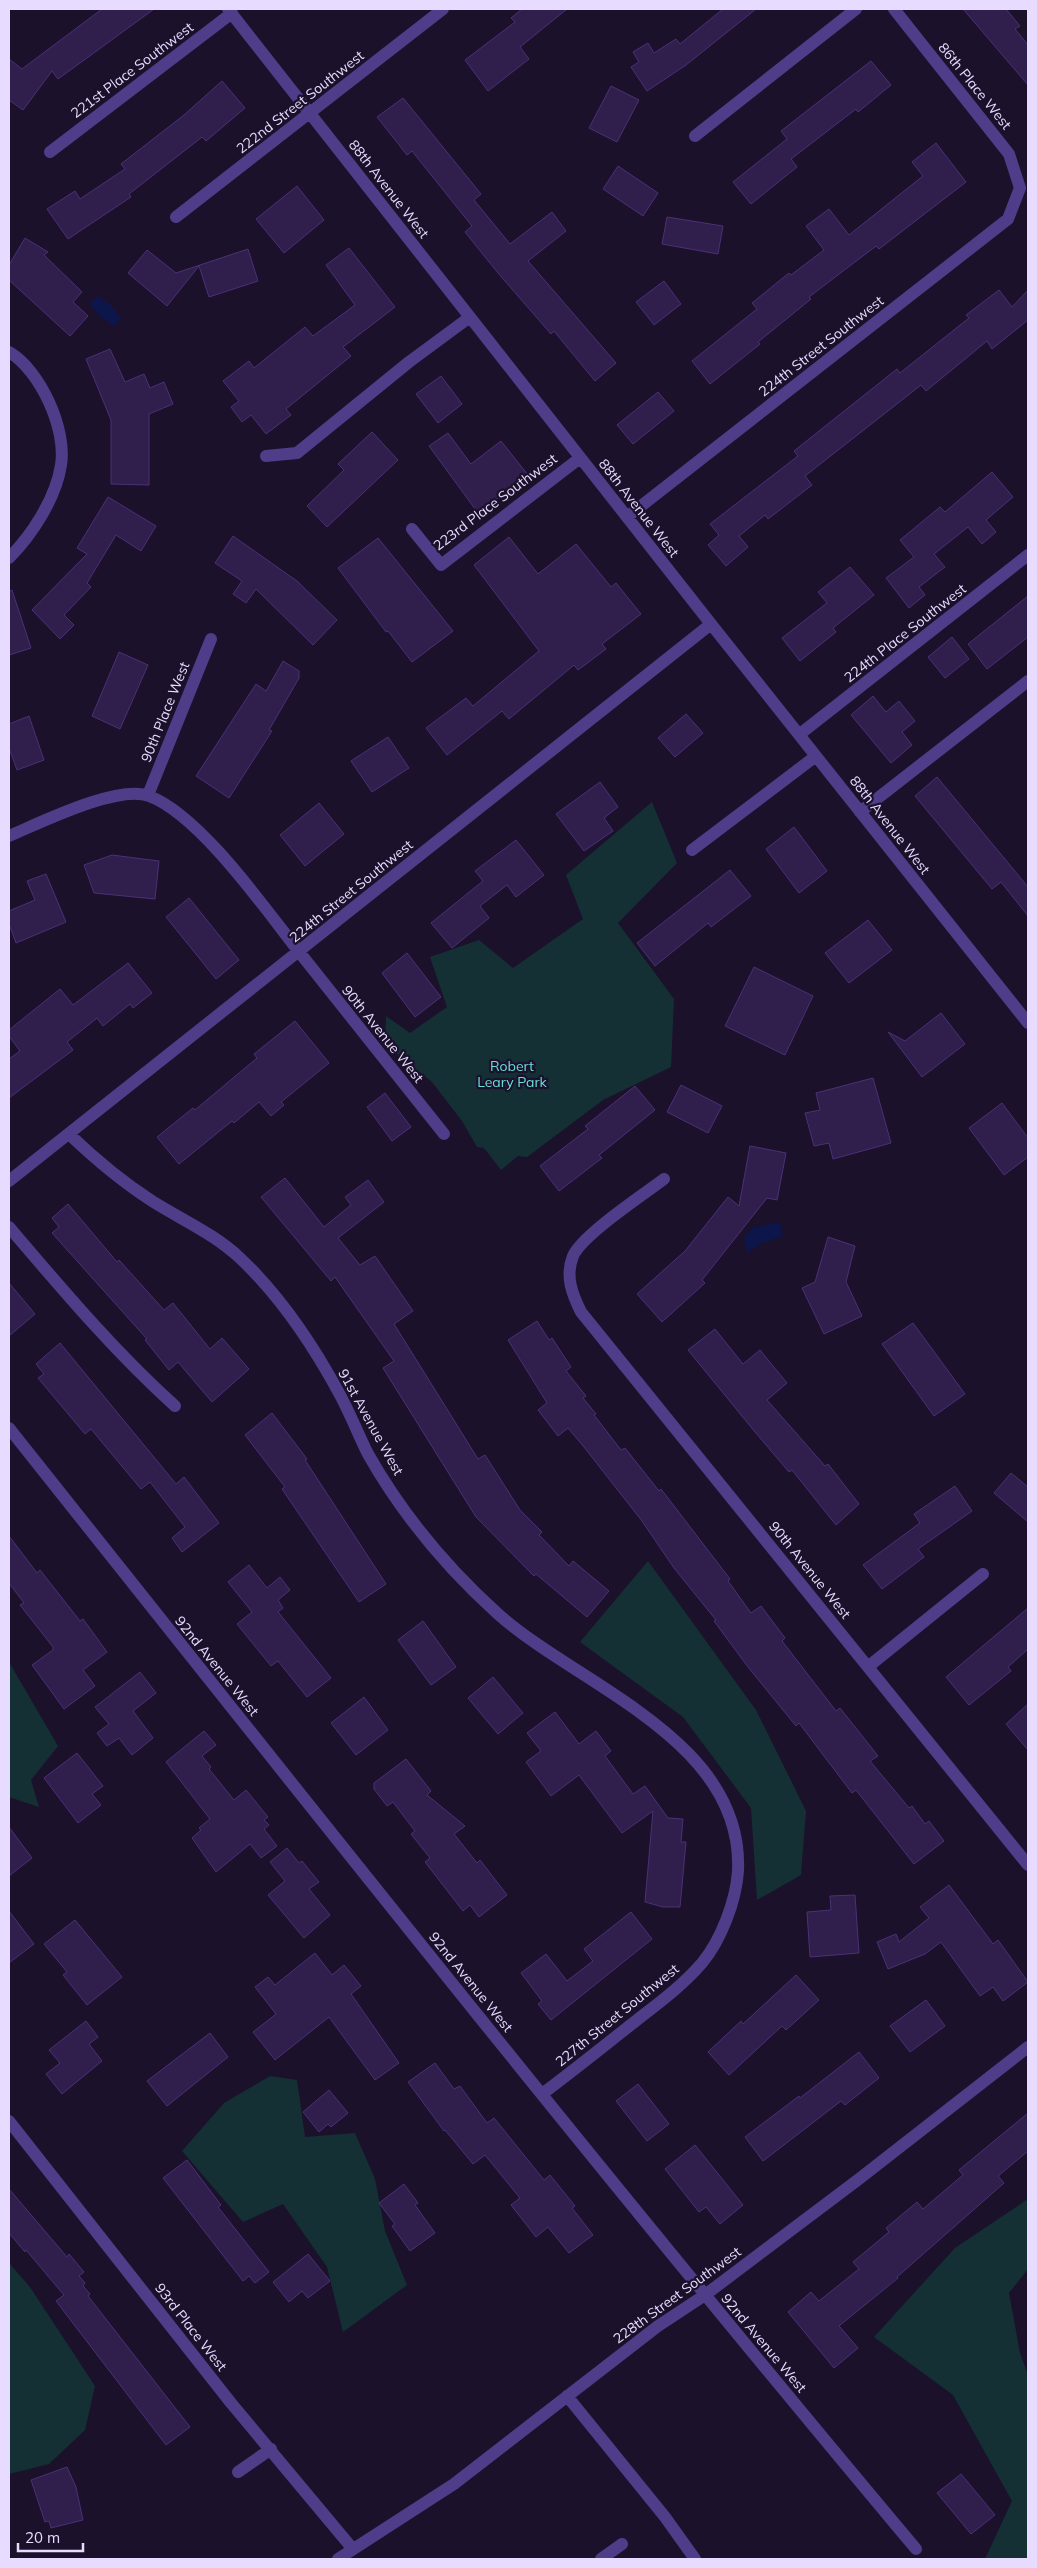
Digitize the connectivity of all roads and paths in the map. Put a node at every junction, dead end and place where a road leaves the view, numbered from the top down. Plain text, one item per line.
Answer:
1 (443, 9) edge
2 (856, 9) edge
3 (894, 9) edge
4 (230, 11) edge
5 (311, 113) junction
6 (695, 136) dead end
7 (50, 152) dead end
8 (1020, 188) joint
9 (176, 217) dead end
10 (470, 317) junction
11 (9, 352) edge
12 (266, 456) dead end
13 (580, 458) junction
14 (627, 517) junction
15 (412, 529) dead end
16 (1028, 555) edge
17 (9, 558) edge
18 (711, 624) junction
19 (211, 640) dead end
20 (1028, 681) edge
21 (800, 734) junction
22 (816, 756) junction
23 (148, 795) junction
24 (860, 812) junction
25 (9, 836) edge
26 (692, 850) dead end
27 (298, 951) junction
28 (1028, 1023) edge
29 (69, 1134) junction
30 (444, 1134) dead end
31 (664, 1179) dead end
32 (9, 1181) edge
33 (9, 1227) edge
34 (175, 1406) dead end
35 (9, 1428) edge
36 (983, 1574) dead end
37 (868, 1666) junction
38 (1028, 1865) edge
39 (722, 1929) joint
40 (1028, 2047) edge
41 (542, 2094) junction
42 (9, 2121) edge
43 (705, 2295) junction
44 (567, 2396) junction
45 (271, 2449) junction
46 (238, 2472) dead end
47 (622, 2544) dead end
48 (352, 2548) junction
49 (916, 2549) dead end
50 (338, 2559) edge
51 (601, 2559) edge
52 (695, 2559) edge

1 - 5 street, 222nd Street Southwest
2 - 6 street
3 - 8 street, 86th Place West
4 - 5 street, 88th Avenue West
4 - 7 street, 221st Place Southwest
5 - 9 street, 222nd Street Southwest
5 - 10 street, 88th Avenue West
8 - 14 street, 224th Street Southwest
10 - 12 street
10 - 13 street, 88th Avenue West
11 - 17 street
13 - 14 street, 88th Avenue West
13 - 15 street, 223rd Place Southwest
14 - 18 street, 88th Avenue West
16 - 21 street, 224th Place Southwest
18 - 21 street, 88th Avenue West
18 - 27 street, 224th Street Southwest
19 - 23 street, 90th Place West
20 - 24 street
21 - 22 street, 88th Avenue West
22 - 24 street, 88th Avenue West
22 - 26 street
23 - 25 street
23 - 27 street
24 - 28 street, 88th Avenue West
27 - 29 street, 224th Street Southwest
27 - 30 street, 90th Avenue West
29 - 32 street, 224th Street Southwest
29 - 39 street, 91st Avenue West
31 - 37 street, 90th Avenue West
33 - 34 street
35 - 41 street, 92nd Avenue West
36 - 37 street
37 - 38 street, 90th Avenue West
39 - 41 street, 227th Street Southwest
40 - 43 street, 228th Street Southwest
41 - 43 street, 92nd Avenue West
42 - 45 street, 93rd Place West
43 - 44 street, 228th Street Southwest
43 - 49 street, 92nd Avenue West
44 - 48 street, 228th Street Southwest
44 - 52 street
45 - 46 street
45 - 48 street, 93rd Place West
47 - 51 street
48 - 50 street, 228th Street Southwest

